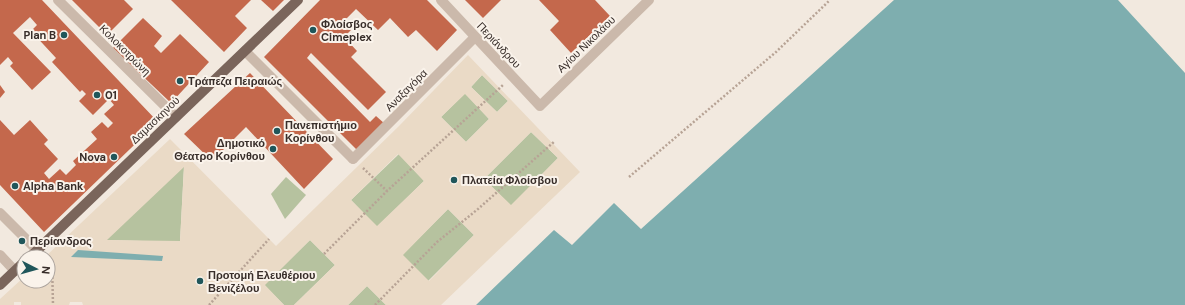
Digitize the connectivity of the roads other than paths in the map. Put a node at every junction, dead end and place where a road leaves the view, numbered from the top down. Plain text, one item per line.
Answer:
1 (58, 0) edge
2 (298, 0) edge
3 (441, 0) edge
4 (649, 0) edge
5 (475, 37) junction
6 (245, 51) junction
7 (540, 106) joint
8 (176, 117) junction
9 (0, 213) edge
10 (30, 249) edge
11 (37, 249) edge
12 (0, 255) edge
13 (15, 271) joint
14 (0, 285) edge

1 - 8 street, Κολοκοτρώνη
2 - 6 main road, Δαμασκηνού
3 - 5 street, Περιάνδρου
4 - 7 street, Αγίου Νικολάου
5 - 6 street, Αναξαγόρα
5 - 7 street, Περιάνδρου
6 - 8 main road, Δαμασκηνού
8 - 11 main road, Δαμασκηνού
9 - 10 street
12 - 13 street
13 - 14 main road

